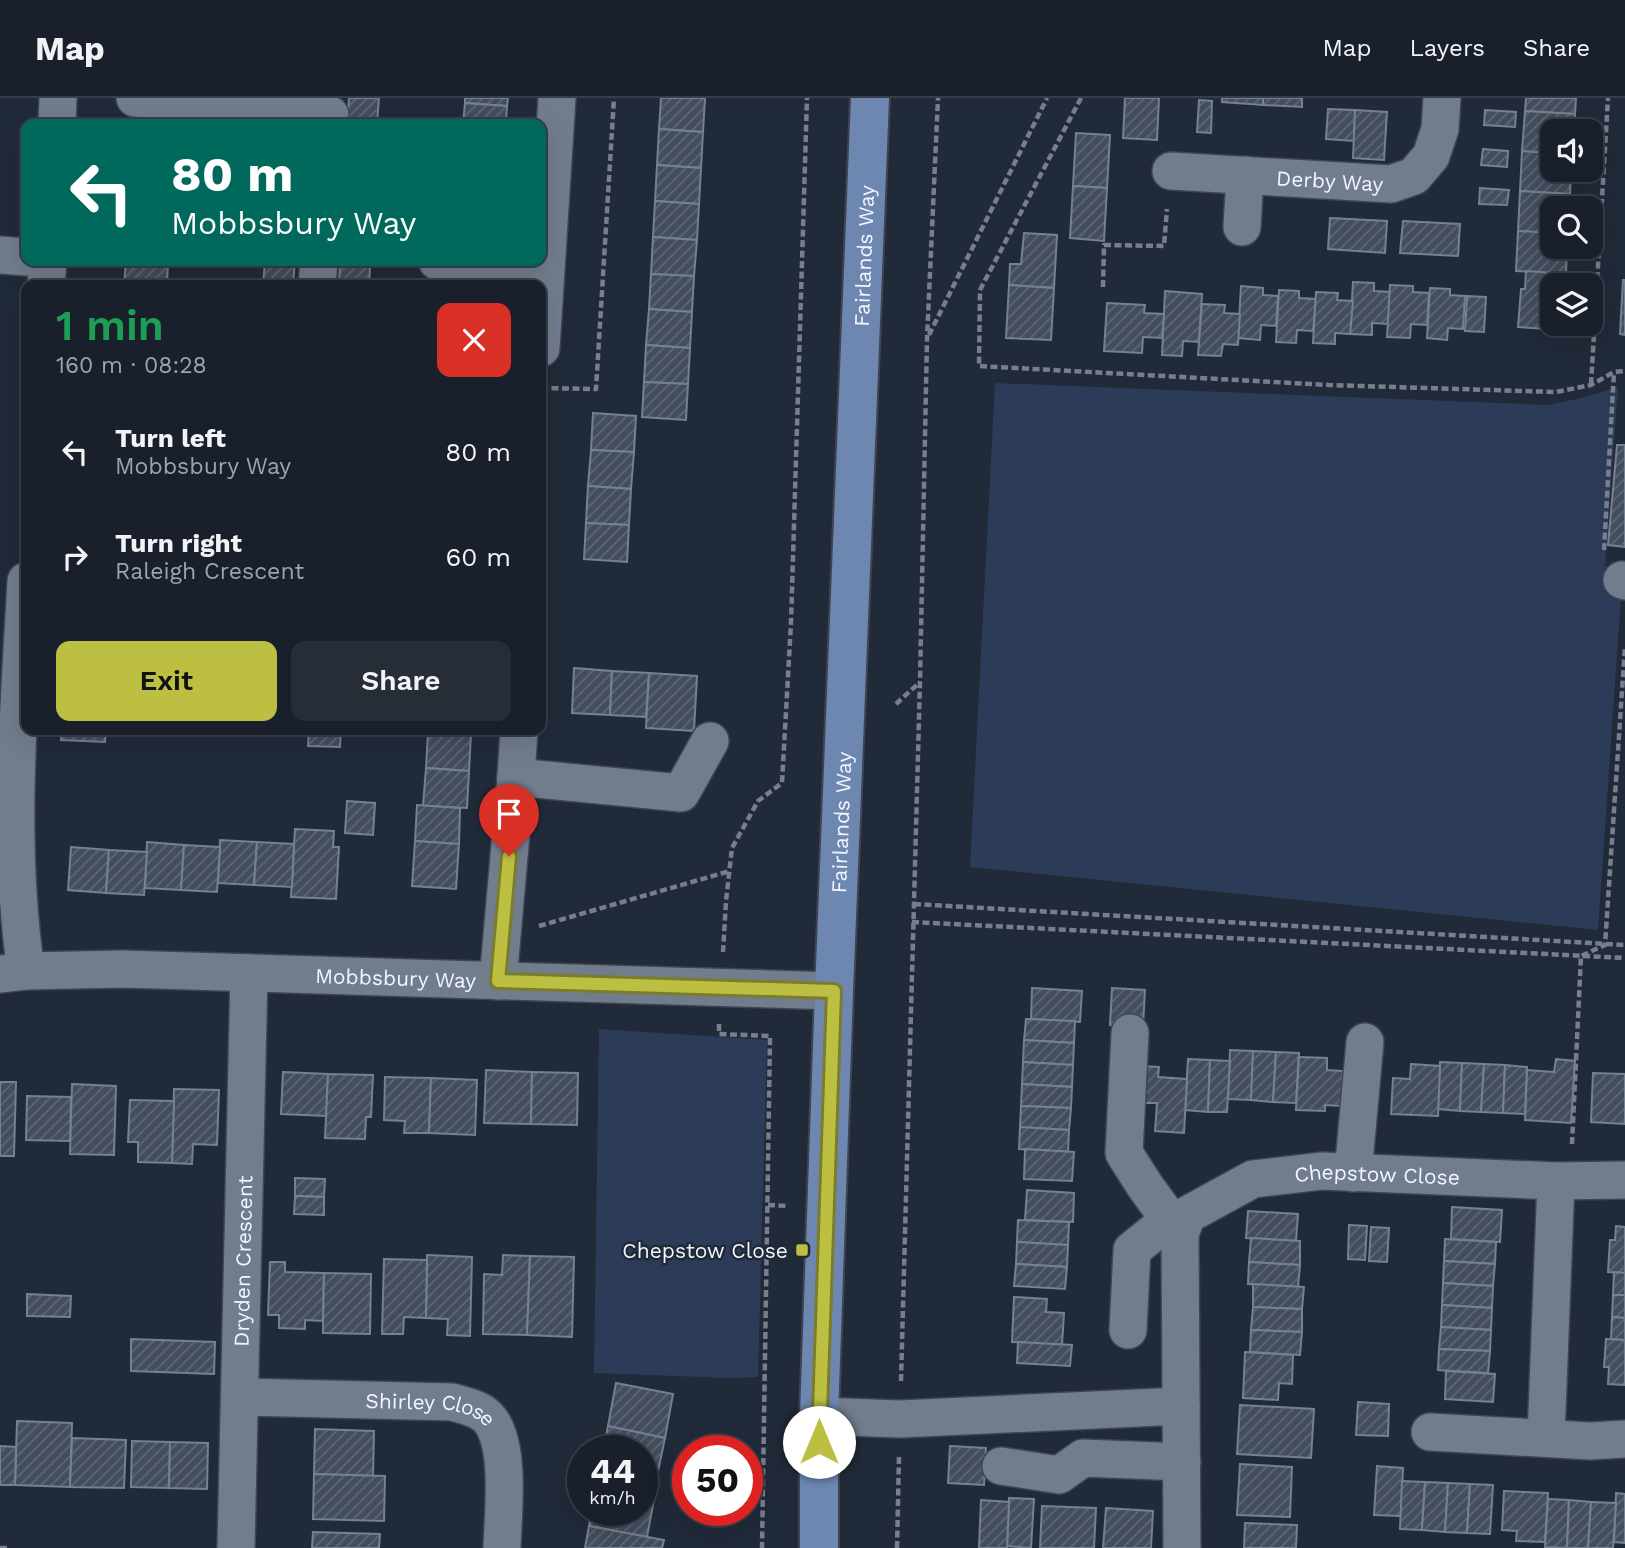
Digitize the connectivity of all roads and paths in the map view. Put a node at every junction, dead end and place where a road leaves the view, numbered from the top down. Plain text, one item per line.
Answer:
1 (58, 98) edge
2 (135, 98) edge
3 (557, 98) edge
4 (614, 98) edge
5 (807, 98) edge
6 (870, 98) edge
7 (938, 98) edge
8 (1047, 98) edge
9 (1081, 98) edge
10 (1442, 98) edge
11 (1608, 98) edge
12 (330, 113) edge
13 (57, 119) edge
14 (1171, 171) joint
15 (1245, 175) junction
16 (1242, 227) dead end
17 (0, 255) edge
18 (21, 257) edge
19 (546, 266) joint
20 (545, 280) edge
21 (1103, 287) dead end
22 (927, 340) junction
23 (1625, 370) edge
24 (1614, 372) junction
25 (1591, 385) junction
26 (546, 388) edge
27 (1617, 571) edge
28 (21, 616) edge
29 (1625, 646) edge
30 (920, 681) junction
31 (10, 692) edge
32 (896, 704) dead end
33 (519, 735) edge
34 (710, 741) dead end
35 (516, 777) junction
36 (730, 871) junction
37 (914, 904) junction
38 (912, 922) junction
39 (502, 936) junction
40 (1605, 945) junction
41 (1625, 946) edge
42 (1581, 956) junction
43 (1625, 958) edge
44 (13, 972) edge
45 (249, 973) junction
46 (498, 981) junction
47 (721, 987) junction
48 (834, 991) junction
49 (1130, 1033) dead end
50 (1365, 1042) dead end
51 (1353, 1173) junction
52 (1618, 1180) edge
53 (1563, 1181) junction
54 (1175, 1227) junction
55 (1128, 1329) dead end
56 (240, 1397) junction
57 (1181, 1406) junction
58 (819, 1416) junction
59 (900, 1419) junction
60 (1430, 1432) dead end
61 (1546, 1437) junction
62 (1607, 1440) edge
63 (1182, 1462) junction
64 (1001, 1466) dead end
65 (0, 1548) edge
66 (7, 1548) edge
67 (236, 1548) edge
68 (502, 1548) edge
69 (762, 1548) edge
70 (819, 1548) edge
71 (897, 1548) edge
72 (1182, 1548) edge

1 - 13 street
2 - 12 street
3 - 19 street
4 - 26 path
5 - 36 path
6 - 48 main road, Fairlands Way
7 - 22 path
8 - 22 path
9 - 25 path
10 - 15 street, Derby Way
11 - 25 path
14 - 15 street, Derby Way
14 - 21 path
15 - 16 street
17 - 18 street
19 - 20 street
22 - 30 path
23 - 24 path
24 - 25 path
24 - 27 path
28 - 31 street
29 - 40 path
30 - 32 path
30 - 37 path
31 - 44 street
33 - 35 street
34 - 35 street
35 - 39 street
36 - 39 path
36 - 47 path
37 - 38 path
37 - 40 path
38 - 42 path
38 - 59 path
39 - 46 street
40 - 41 path
40 - 42 path
42 - 43 path
42 - 53 path
44 - 45 street, Mobbsbury Way
45 - 46 street, Mobbsbury Way
45 - 56 street, Dryden Crescent
46 - 47 street, Mobbsbury Way
47 - 48 street, Mobbsbury Way
47 - 69 path
48 - 58 main road, Fairlands Way
49 - 54 street
50 - 51 street
51 - 53 street, Chepstow Close
51 - 54 street, Chepstow Close
52 - 53 street, Chepstow Close
53 - 61 street
54 - 55 street, Chepstow Close
54 - 57 street
56 - 67 street, Dryden Crescent
56 - 68 street, Shirley Close
57 - 59 street
57 - 63 street
58 - 59 street
58 - 70 main road, Fairlands Way
59 - 71 path
60 - 61 street
61 - 62 street
63 - 64 street
63 - 72 street
65 - 66 path

